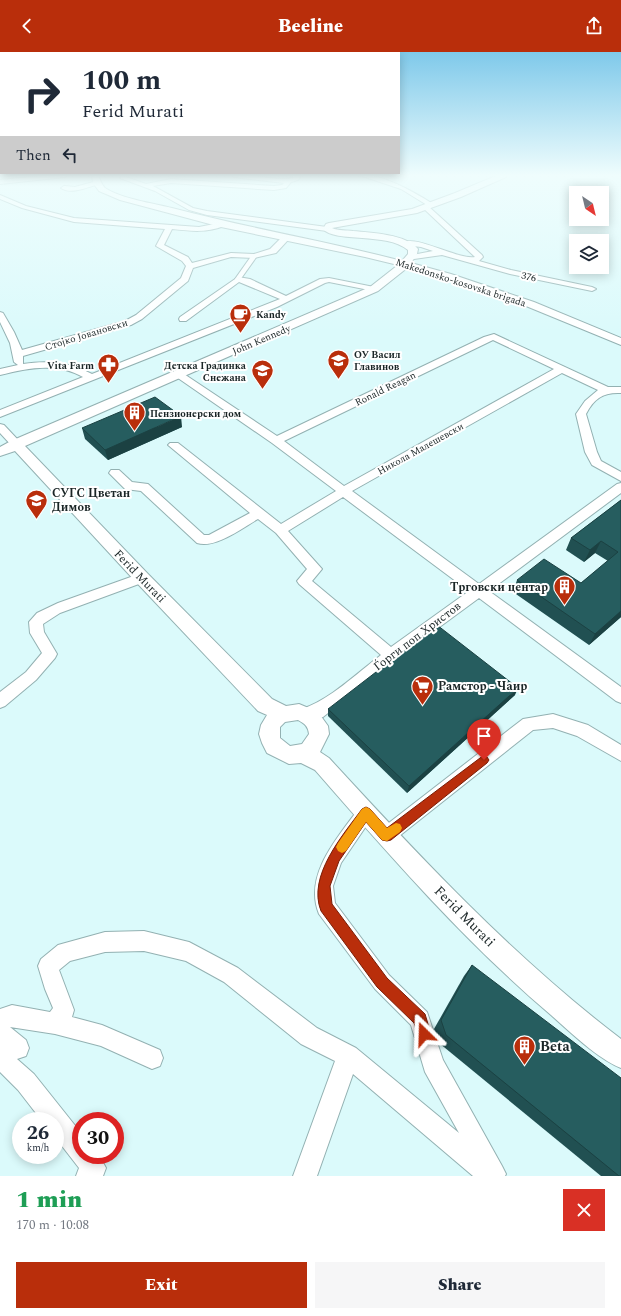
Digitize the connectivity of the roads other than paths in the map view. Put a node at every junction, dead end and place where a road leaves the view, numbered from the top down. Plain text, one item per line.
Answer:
1 (169, 227) edge
2 (187, 227) edge
3 (211, 227) edge
4 (239, 227) edge
5 (313, 227) edge
6 (449, 227) edge
7 (327, 229) joint
8 (284, 240) dead end
9 (407, 243) junction
10 (446, 253) junction
11 (366, 254) junction
12 (254, 256) junction
13 (467, 260) junction
14 (408, 261) junction
15 (190, 266) junction
16 (443, 275) junction
17 (238, 278) junction
18 (386, 280) junction
19 (374, 289) junction
20 (592, 289) dead end
21 (287, 299) junction
22 (0, 315) edge
23 (183, 319) dead end
24 (4, 331) edge
25 (621, 342) edge
26 (18, 354) junction
27 (19, 367) junction
28 (561, 368) junction
29 (0, 372) edge
30 (178, 374) junction
31 (92, 378) junction
32 (606, 390) junction
33 (621, 390) edge
34 (0, 414) edge
35 (0, 427) edge
36 (276, 440) junction
37 (16, 444) junction
38 (174, 445) dead end
39 (0, 452) edge
40 (115, 473) dead end
41 (621, 477) edge
42 (621, 486) edge
43 (344, 491) junction
44 (259, 513) junction
45 (280, 530) junction
46 (142, 578) junction
47 (479, 590) junction
48 (392, 654) junction
49 (621, 696) edge
50 (0, 701) edge
51 (278, 719) junction
52 (313, 719) junction
53 (309, 749) junction
54 (621, 754) edge
55 (366, 813) junction
56 (387, 836) junction
57 (0, 1020) edge
58 (55, 1023) junction
59 (0, 1032) edge
60 (9, 1053) edge
61 (621, 1054) edge
62 (348, 1056) junction
63 (152, 1058) dead end
64 (72, 1141) edge
65 (91, 1164) edge
66 (88, 1176) edge
67 (306, 1176) edge
68 (491, 1176) edge
69 (496, 1176) edge

1 - 15 street
2 - 3 street
4 - 11 street, Makedonsko-kosovska brigada
5 - 7 street
6 - 13 street
7 - 9 street
8 - 12 street
9 - 10 street, 376
9 - 14 street
10 - 13 street, 376
10 - 14 street, 376
11 - 14 street, Makedonsko-kosovska brigada
11 - 18 street
12 - 15 street
12 - 17 street
13 - 20 street, 376
14 - 16 street, Makedonsko-kosovska brigada
14 - 18 street, John Kennedy
15 - 26 street, Стојко Јовановски
16 - 18 street
16 - 25 street, Makedonsko-kosovska brigada
17 - 21 street
17 - 23 street
18 - 19 street, John Kennedy
19 - 21 street
19 - 30 street, John Kennedy
21 - 31 street
22 - 24 street
24 - 26 street
26 - 27 street
27 - 29 street
27 - 31 street
28 - 32 street
28 - 36 street, Ronald Reagan
28 - 43 street, Никола Малешевски
30 - 36 street
30 - 37 street, John Kennedy
31 - 34 street
32 - 33 street
32 - 41 street
35 - 37 street
36 - 43 street
37 - 39 street, John Kennedy
37 - 46 street, Ferid Murati
38 - 44 street
40 - 44 street
42 - 47 street, Ѓорги поп Христов
43 - 45 street, Никола Малешевски
43 - 47 street
44 - 45 street
45 - 48 street
46 - 50 street
46 - 51 street, Ferid Murati
47 - 48 street, Ѓорги поп Христов
47 - 49 street
48 - 52 street, Ѓорги поп Христов
51 - 52 street
51 - 53 street
52 - 53 street
53 - 55 street, Ferid Murati
54 - 56 street
55 - 56 street, Ferid Murati
55 - 69 street
56 - 61 street, Ferid Murati
57 - 58 street
58 - 62 street
58 - 63 street
59 - 60 street
60 - 64 street
62 - 67 street
62 - 68 street
65 - 66 street

